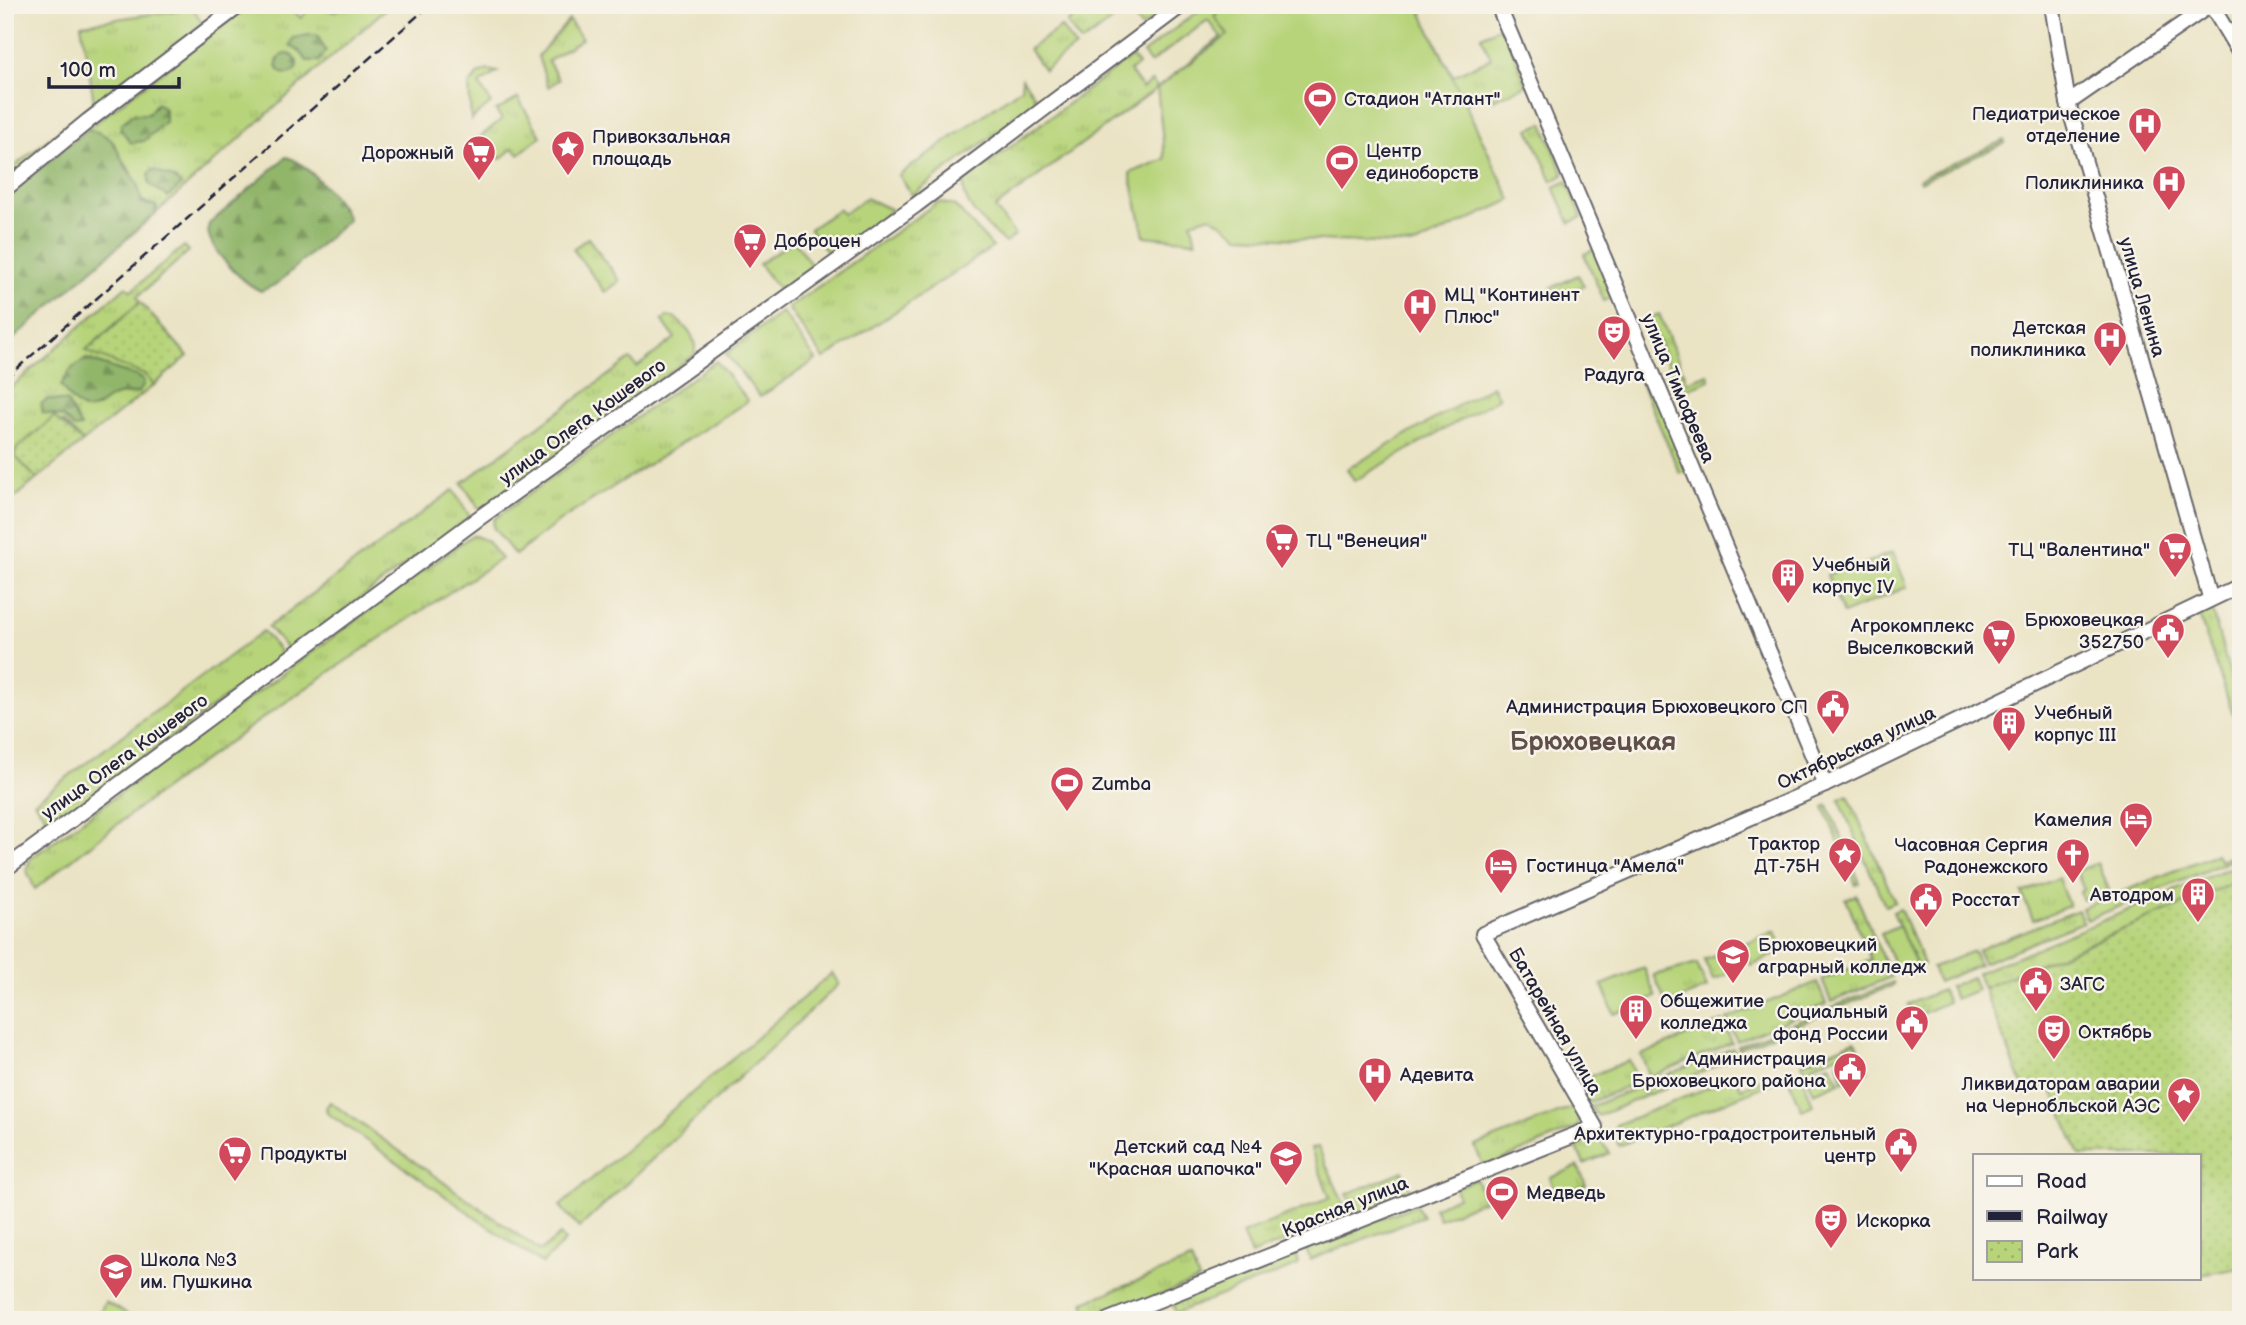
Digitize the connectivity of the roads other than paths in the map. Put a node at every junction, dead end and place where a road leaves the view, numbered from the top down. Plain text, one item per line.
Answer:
1 (240, 5) edge
2 (1182, 5) edge
3 (1498, 5) edge
4 (2052, 5) edge
5 (2210, 5) edge
6 (2241, 55) edge
7 (2068, 103) junction
8 (5, 189) edge
9 (2241, 584) edge
10 (2210, 597) junction
11 (1825, 785) junction
12 (5, 869) edge
13 (1483, 934) joint
14 (1595, 1127) joint
15 (1108, 1320) edge

1 - 8 street
2 - 12 street, улица Олега Кошевого
3 - 11 street, улица Тимофеева
4 - 7 street, улица Ленина
5 - 6 street
5 - 7 street
7 - 10 street, улица Ленина
9 - 10 street, Октябрьская улица
10 - 11 street, Октябрьская улица
11 - 13 street, Октябрьская улица
13 - 14 street, Батарейная улица
14 - 15 street, Красная улица

